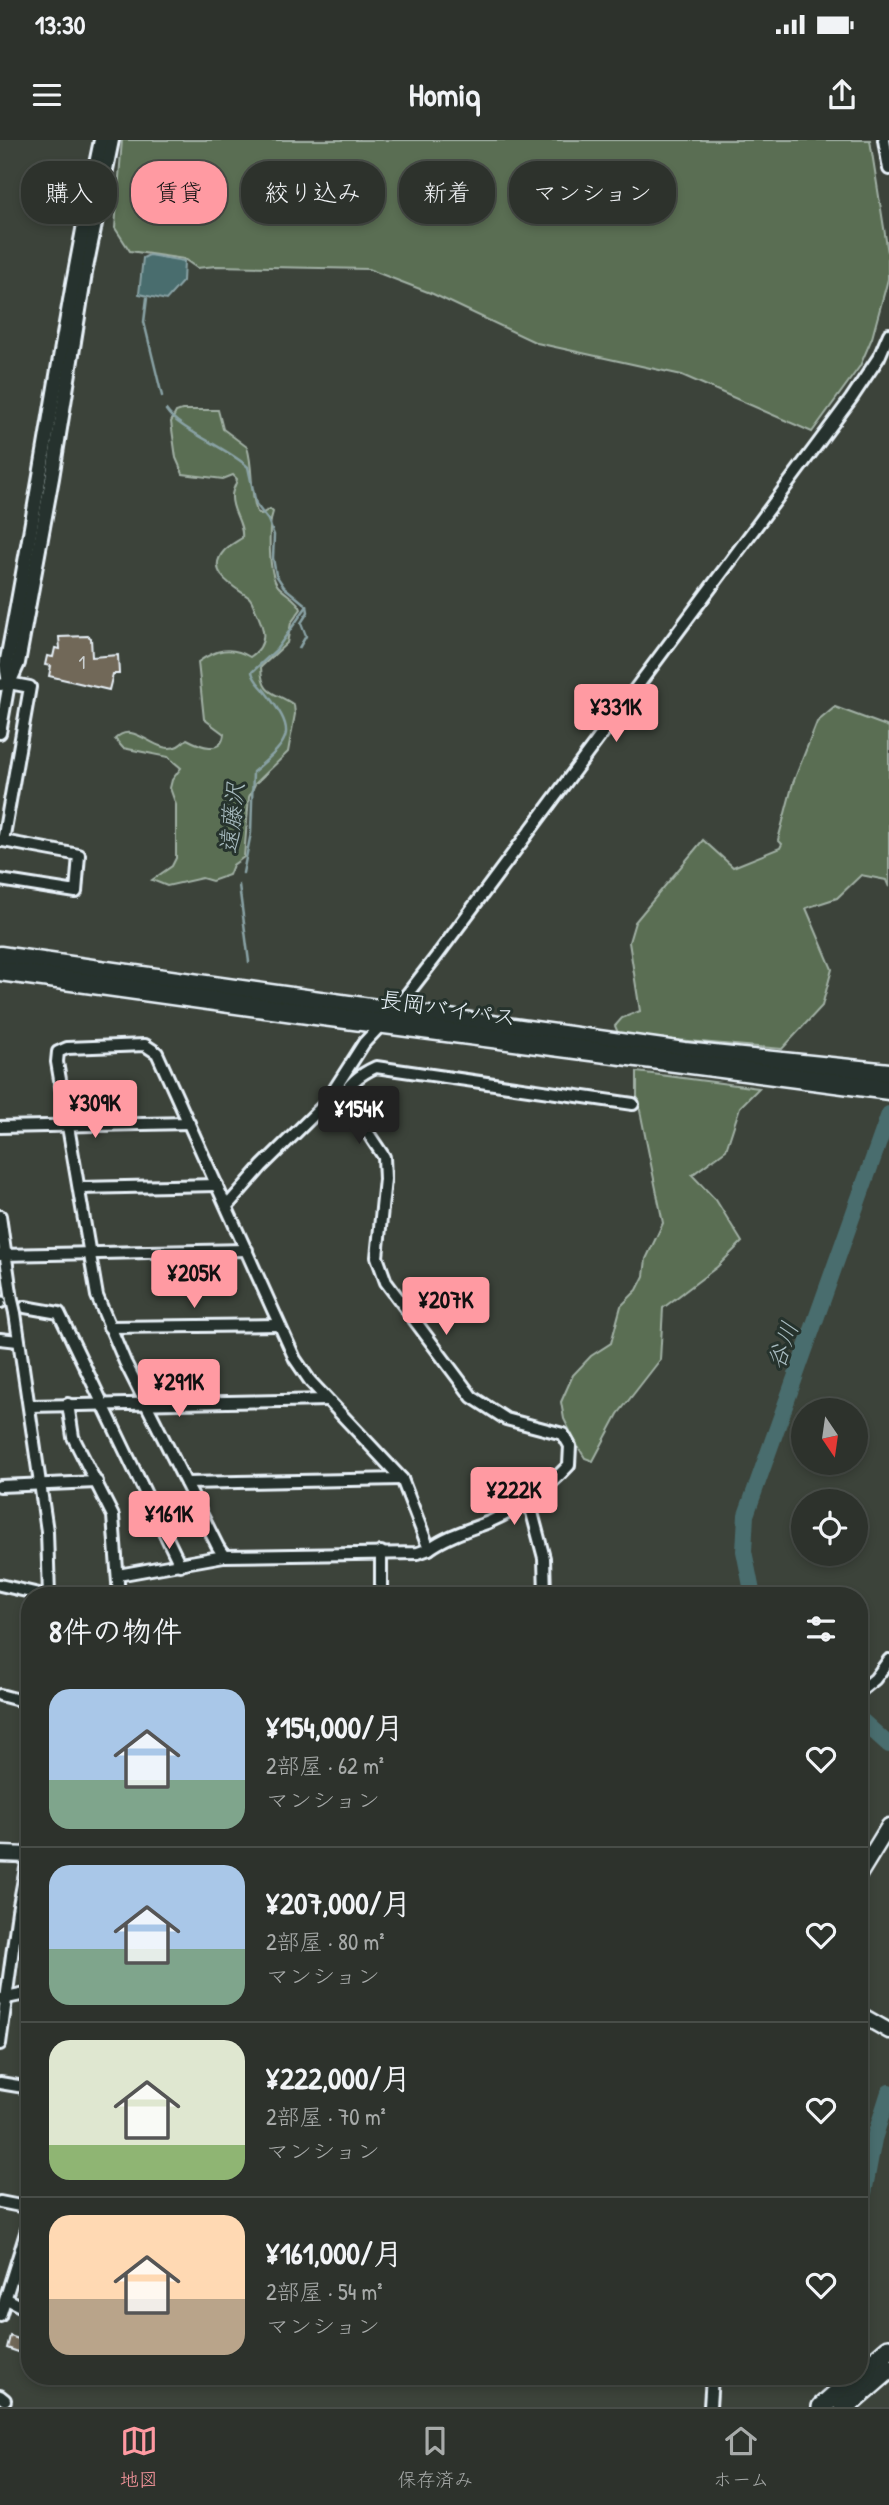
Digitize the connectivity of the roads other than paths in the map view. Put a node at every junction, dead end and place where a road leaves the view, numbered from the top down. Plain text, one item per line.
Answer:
1 (101, 140) edge
2 (112, 140) edge
3 (884, 140) edge
4 (889, 169) edge
5 (889, 334) edge
6 (4, 684) edge
7 (0, 733) edge
8 (1, 841) edge
9 (0, 880) edge
10 (0, 956) edge
11 (0, 971) edge
12 (388, 1016) junction
13 (886, 1081) edge
14 (335, 1098) junction
15 (633, 1104) dead end
16 (189, 1123) junction
17 (68, 1125) junction
18 (0, 1127) edge
19 (217, 1185) junction
20 (79, 1188) junction
21 (227, 1206) junction
22 (0, 1216) edge
23 (247, 1250) junction
24 (88, 1253) junction
25 (3, 1255) edge
26 (4, 1301) edge
27 (25, 1307) dead end
28 (279, 1325) junction
29 (109, 1327) junction
30 (0, 1339) edge
31 (18, 1341) junction
32 (327, 1400) junction
33 (102, 1403) junction
34 (146, 1403) junction
35 (68, 1404) junction
36 (29, 1406) junction
37 (402, 1479) junction
38 (97, 1482) junction
39 (186, 1483) junction
40 (40, 1484) junction
41 (0, 1486) edge
42 (529, 1501) junction
43 (429, 1549) junction
44 (381, 1552) junction
45 (224, 1556) junction
46 (180, 1565) junction
47 (118, 1575) junction
48 (0, 1585) edge
49 (48, 1587) edge
50 (119, 1587) edge
51 (382, 1587) edge
52 (545, 1587) edge
53 (21, 1590) edge
54 (889, 1660) edge
55 (868, 1685) edge
56 (0, 1695) edge
57 (21, 1701) edge
58 (889, 1826) edge
59 (21, 1853) edge
60 (0, 1854) edge
61 (868, 1860) edge
62 (21, 1897) edge
63 (21, 1995) edge
64 (3, 1998) edge
65 (868, 2019) edge
66 (889, 2031) edge
67 (0, 2044) edge
68 (0, 2083) edge
69 (21, 2086) edge
70 (0, 2203) edge
71 (21, 2206) edge
72 (21, 2251) edge
73 (7, 2299) junction
74 (21, 2306) edge
75 (0, 2316) edge
76 (711, 2385) edge
77 (852, 2385) edge
78 (862, 2385) edge
79 (710, 2407) edge
80 (822, 2407) edge
81 (845, 2407) edge

1 - 6 street
2 - 6 street
3 - 4 street
5 - 12 street
6 - 7 street
6 - 8 street
8 - 9 street
10 - 12 highway, 長岡バイパス
11 - 12 highway, 長岡バイパス
12 - 13 highway, 長岡バイパス
12 - 14 street
14 - 15 street
14 - 21 street
14 - 42 street
16 - 17 street
16 - 17 street
16 - 19 street
17 - 18 street
17 - 20 street
19 - 20 street
19 - 21 street
20 - 24 street
21 - 23 street
22 - 25 street
23 - 24 street
23 - 28 street
24 - 25 street
24 - 29 street
25 - 26 street
26 - 31 street, bridge
27 - 33 street
28 - 29 street
28 - 32 street
29 - 34 street
30 - 31 street
31 - 36 street
32 - 34 street
32 - 37 street
33 - 34 street
33 - 35 street
33 - 46 street
34 - 39 street
35 - 36 street
35 - 38 street
36 - 40 street
37 - 39 street
37 - 43 street
38 - 40 street
38 - 47 street
39 - 45 street
40 - 41 street
40 - 49 street
42 - 43 street
42 - 52 street
43 - 44 street
44 - 45 street
44 - 51 street
45 - 46 street
46 - 47 street
47 - 50 street
48 - 53 street
54 - 55 street
56 - 57 street
58 - 61 main road
59 - 60 main road
62 - 64 street
63 - 64 street
64 - 67 street
65 - 66 main road
68 - 69 street
70 - 71 street
72 - 73 street
73 - 74 street
73 - 75 street
76 - 79 street
77 - 80 highway
78 - 81 highway

